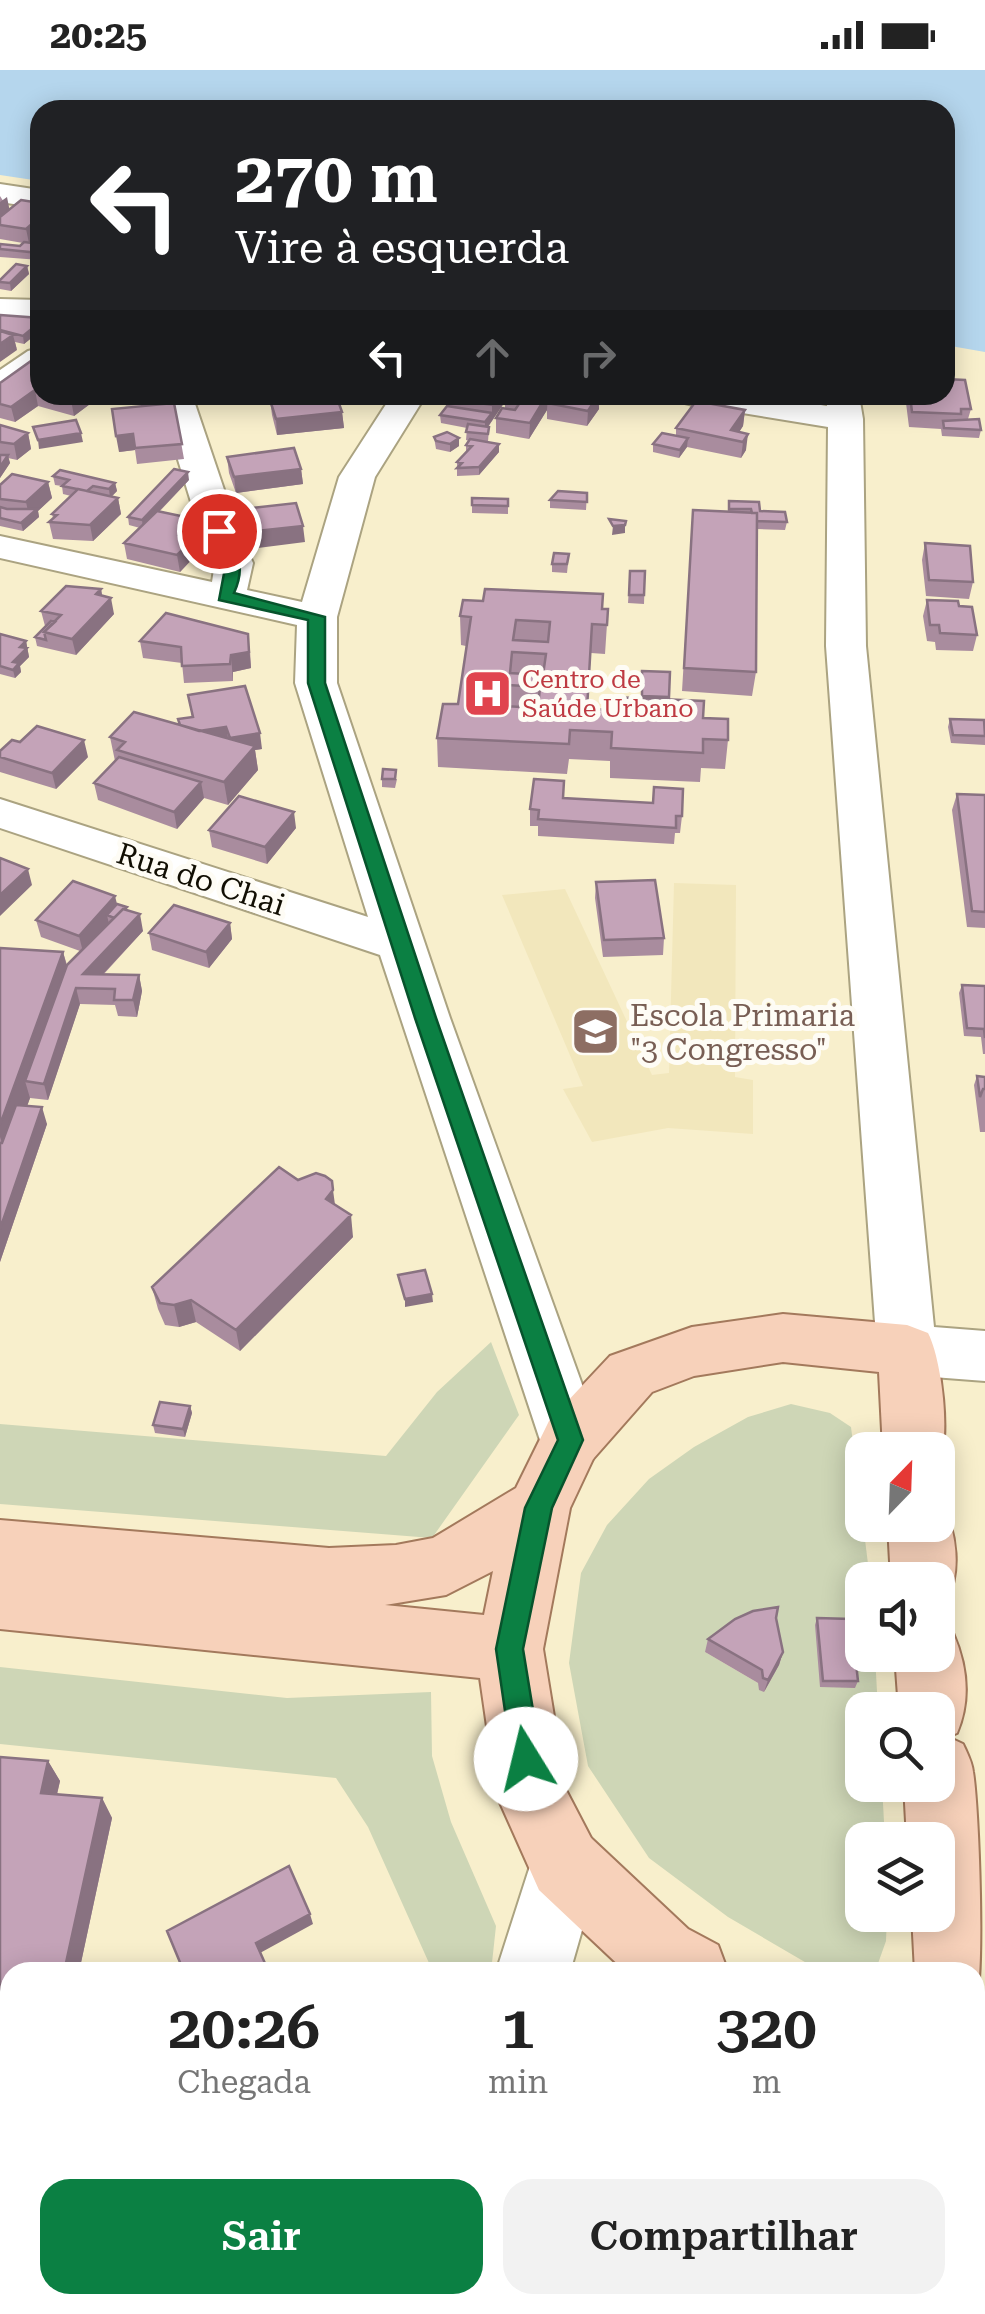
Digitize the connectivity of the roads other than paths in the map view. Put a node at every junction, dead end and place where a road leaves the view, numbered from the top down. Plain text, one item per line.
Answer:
1 (0, 193) edge
2 (30, 197) edge
3 (0, 309) edge
4 (30, 310) edge
5 (30, 364) edge
6 (0, 384) edge
7 (178, 405) edge
8 (403, 405) edge
9 (819, 405) edge
10 (844, 407) edge
11 (0, 547) edge
12 (225, 596) junction
13 (316, 617) junction
14 (0, 813) edge
15 (402, 945) junction
16 (907, 1350) junction
17 (985, 1356) edge
18 (913, 1432) edge
19 (571, 1440) junction
20 (538, 1508) junction
21 (0, 1548) edge
22 (0, 1600) edge
23 (510, 1649) junction
24 (940, 1802) edge
25 (565, 1864) junction
26 (536, 1962) edge
27 (664, 1962) edge
28 (951, 1962) edge

1 - 2 street
3 - 4 street
5 - 6 street
7 - 12 street
8 - 13 street
9 - 10 street
10 - 16 street
11 - 12 street
12 - 13 street
13 - 15 street
14 - 15 street, Rua do Chai
15 - 19 street
16 - 17 street
16 - 18 main road
16 - 19 main road
19 - 20 main road
20 - 21 main road
20 - 23 main road
22 - 23 main road
23 - 25 main road
24 - 28 main road
25 - 26 street
25 - 27 main road

